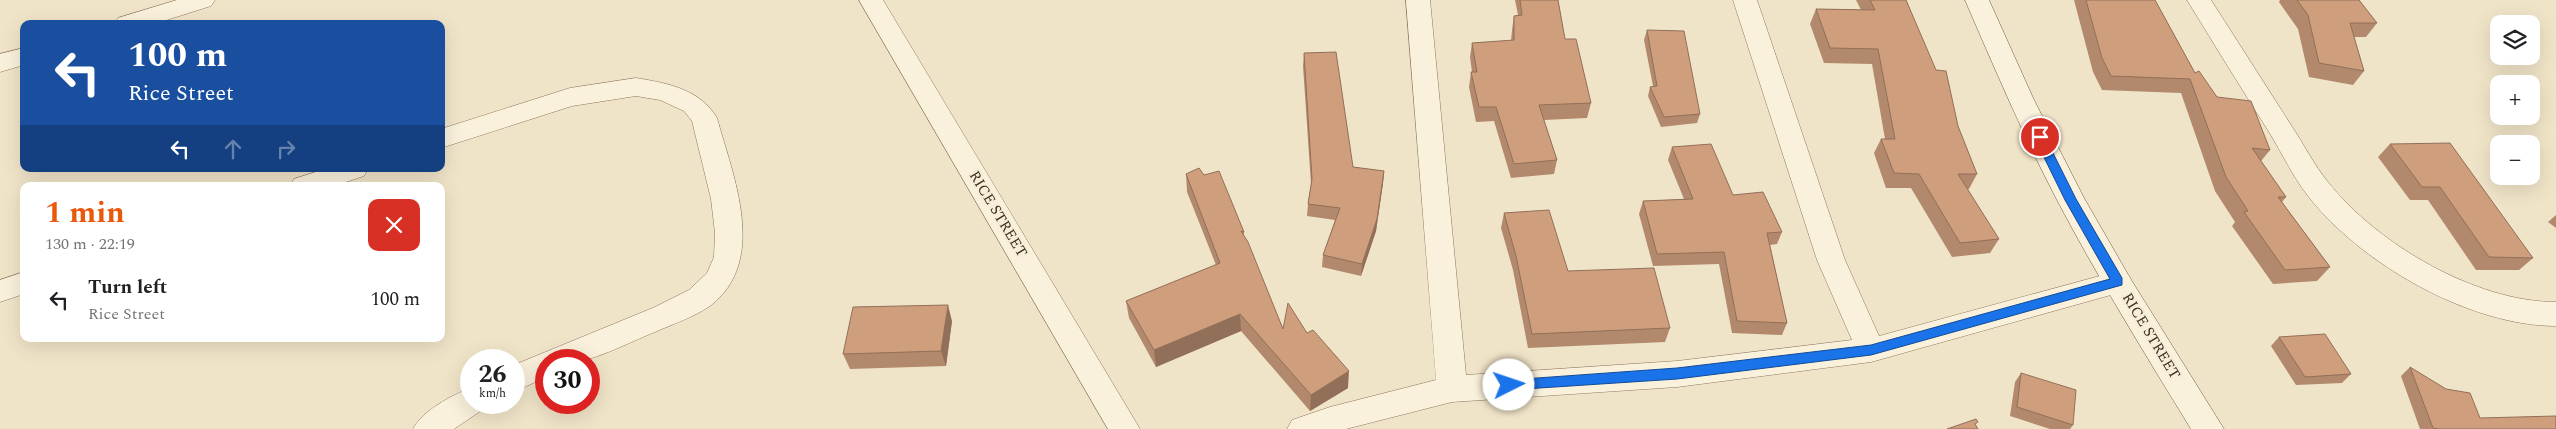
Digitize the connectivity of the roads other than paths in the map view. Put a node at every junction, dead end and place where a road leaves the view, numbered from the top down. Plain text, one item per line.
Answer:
1 (203, 0) edge
2 (871, 0) edge
3 (1418, 0) edge
4 (1745, 0) edge
5 (1977, 0) edge
6 (2199, 0) edge
7 (140, 20) edge
8 (20, 57) edge
9 (0, 63) edge
10 (445, 138) edge
11 (347, 172) edge
12 (316, 182) edge
13 (2118, 282) junction
14 (20, 284) edge
15 (0, 291) edge
16 (2556, 314) edge
17 (580, 349) edge
18 (1871, 350) junction
19 (1452, 389) junction
20 (460, 408) edge
21 (429, 429) edge
22 (1124, 429) edge
23 (1303, 429) edge
24 (2208, 429) edge

1 - 7 street
2 - 22 street, RICE STREET
3 - 19 street
4 - 18 street
5 - 13 street, RICE STREET
6 - 16 street
8 - 9 street
10 - 17 street
11 - 12 street
13 - 18 street
13 - 24 street, RICE STREET
14 - 15 street
18 - 19 street
19 - 23 street
20 - 21 street

